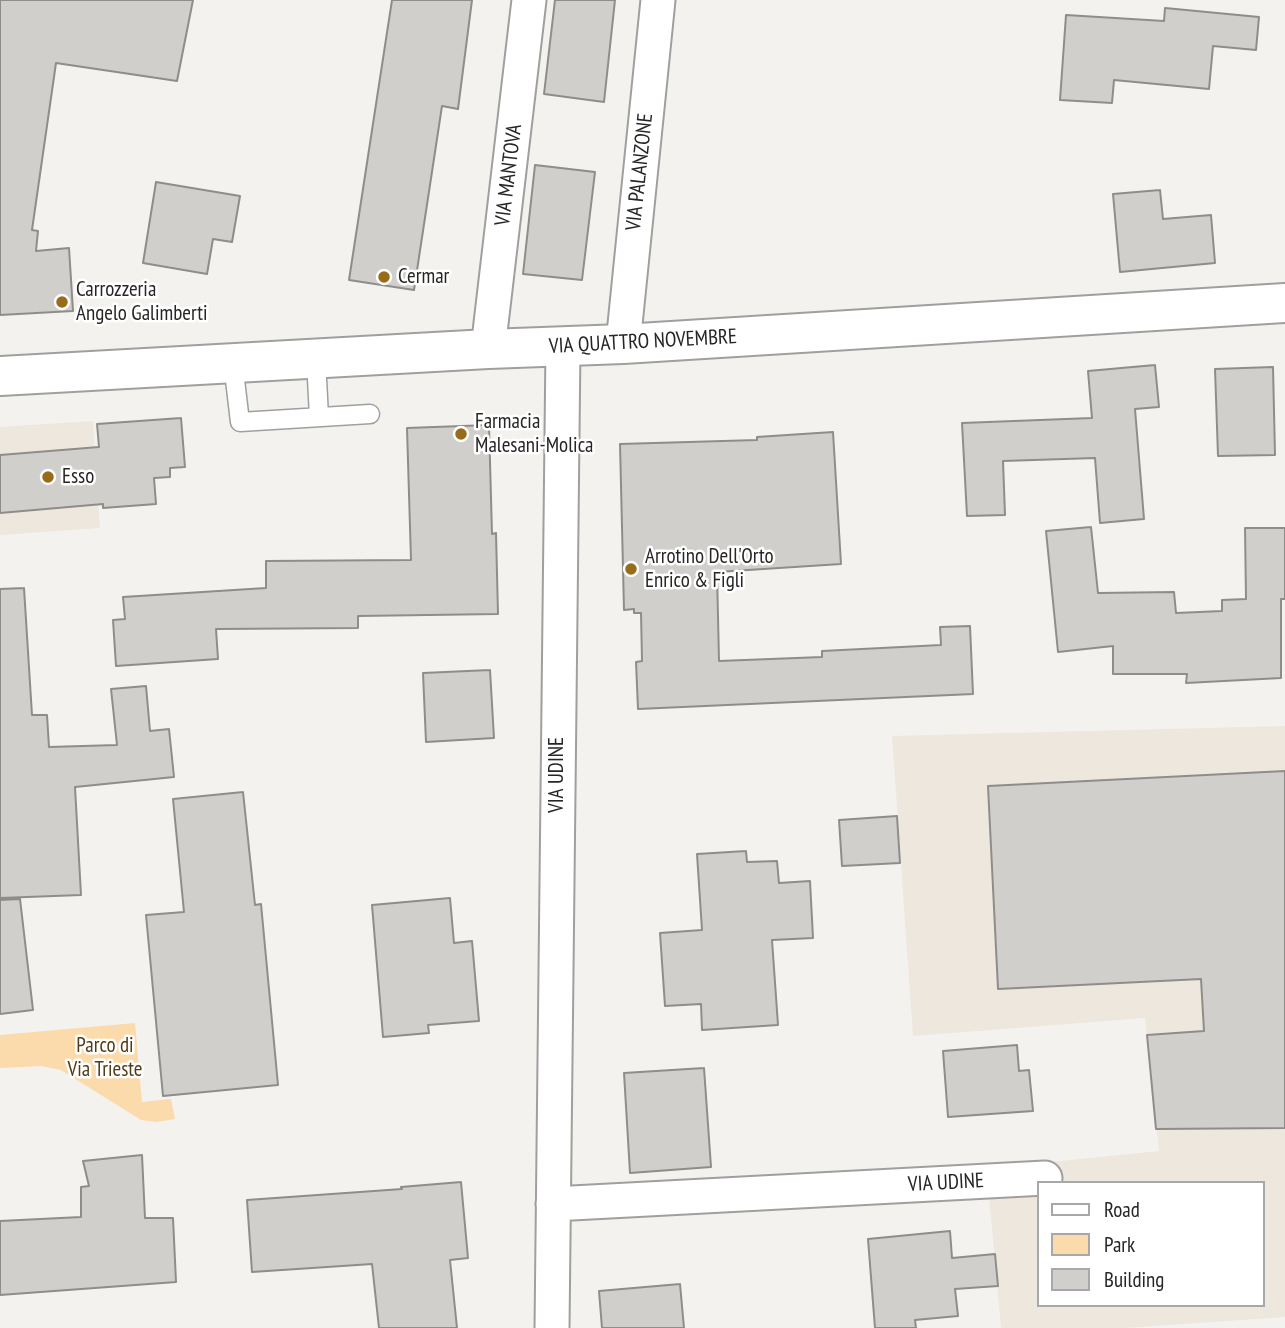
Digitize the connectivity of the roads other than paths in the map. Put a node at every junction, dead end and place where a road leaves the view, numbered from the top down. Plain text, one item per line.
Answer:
1 (529, 0) edge
2 (657, 0) edge
3 (1285, 303) edge
4 (623, 344) junction
5 (563, 346) junction
6 (488, 349) junction
7 (316, 359) junction
8 (233, 363) junction
9 (0, 376) edge
10 (370, 414) dead end
11 (319, 417) junction
12 (1045, 1178) dead end
13 (553, 1204) junction
14 (552, 1328) edge

1 - 6 street, VIA MANTOVA
2 - 4 street, VIA PALANZONE
3 - 4 main road, VIA QUATTRO NOVEMBRE
4 - 5 main road, VIA QUATTRO NOVEMBRE
5 - 6 main road, VIA QUATTRO NOVEMBRE
5 - 13 street, VIA UDINE
6 - 7 main road, VIA QUATTRO NOVEMBRE
7 - 8 main road, VIA QUATTRO NOVEMBRE
7 - 11 lane
8 - 9 main road, VIA QUATTRO NOVEMBRE
8 - 11 lane
10 - 11 lane
12 - 13 street, VIA UDINE
13 - 14 street, VIA UDINE

